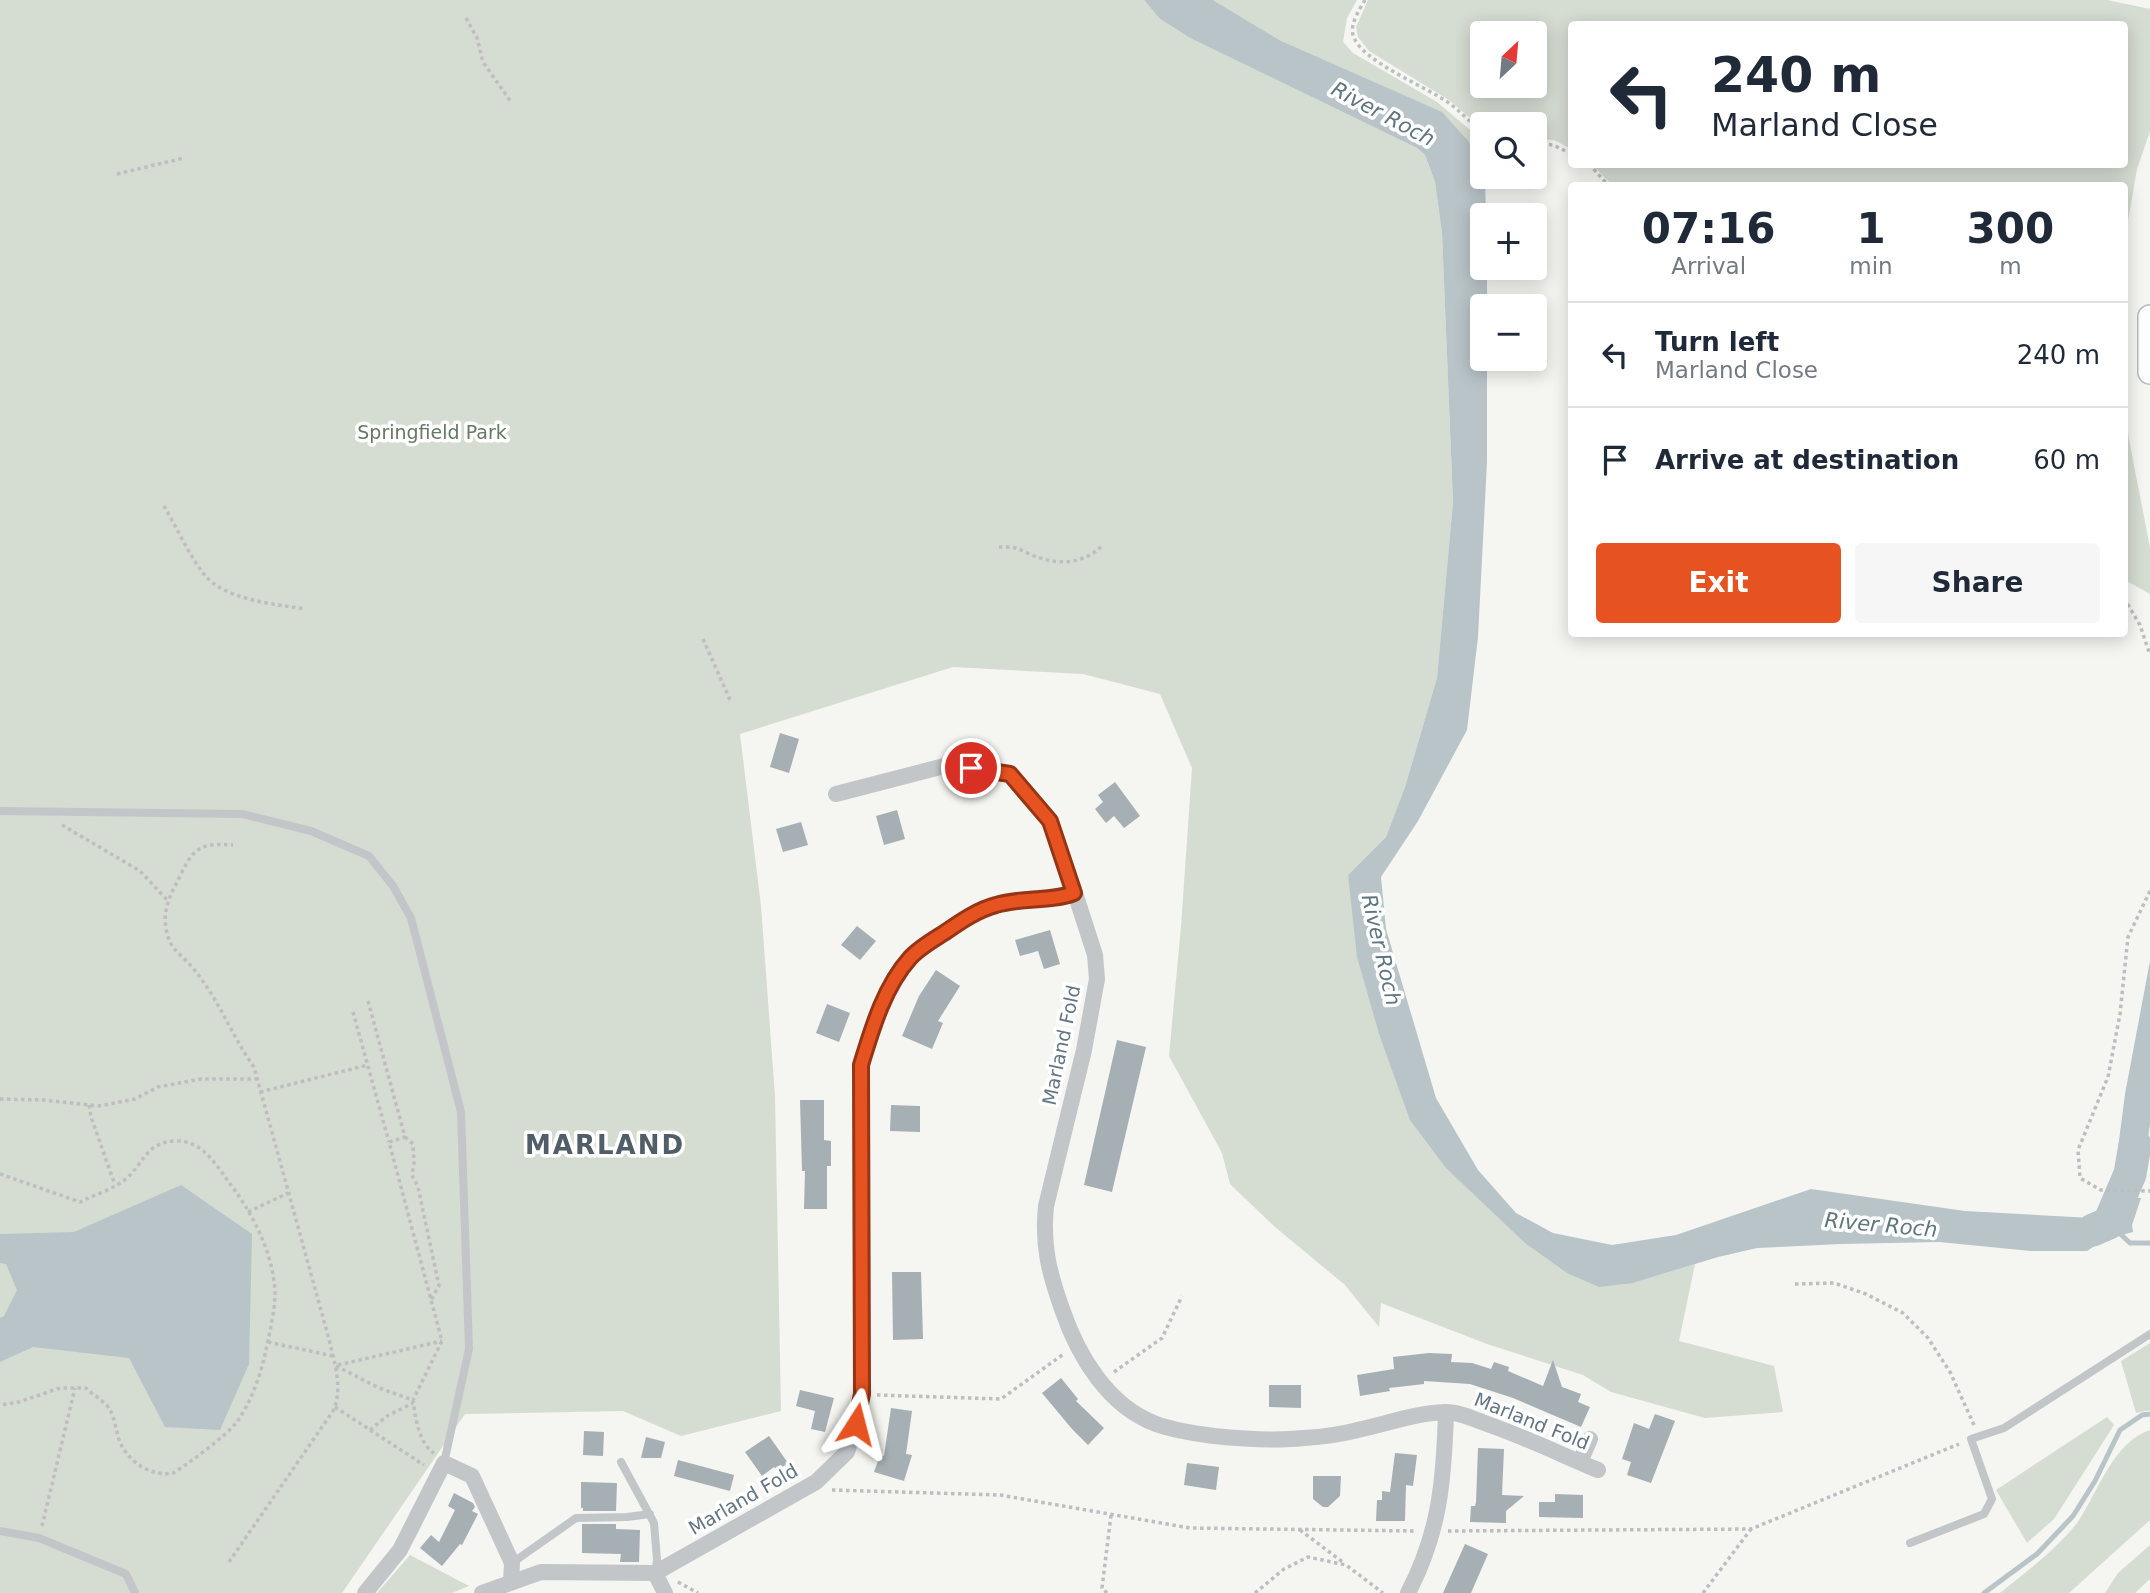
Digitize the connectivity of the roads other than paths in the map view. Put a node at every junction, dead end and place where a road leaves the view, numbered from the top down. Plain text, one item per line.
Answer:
1 (2150, 317) edge
2 (2150, 372) edge
3 (836, 794) dead end
4 (0, 811) edge
5 (1074, 893) junction
6 (2150, 1334) edge
7 (1446, 1412) junction
8 (1590, 1439) dead end
9 (444, 1461) junction
10 (621, 1462) dead end
11 (1580, 1462) junction
12 (1598, 1470) dead end
13 (650, 1514) junction
14 (0, 1531) edge
15 (1910, 1543) dead end
16 (512, 1563) junction
17 (655, 1573) junction
18 (512, 1582) junction
19 (135, 1593) edge
20 (365, 1593) edge
21 (482, 1593) edge
22 (666, 1593) edge
23 (1408, 1593) edge

1 - 2 main road
3 - 5 street
4 - 9 lane
5 - 7 street, Marland Fold
5 - 17 street, Marland Fold
6 - 15 lane
7 - 11 street, Marland Fold
7 - 23 street
8 - 11 street
9 - 16 street
9 - 20 street
10 - 13 lane
11 - 12 street, Marland Fold
13 - 16 lane
13 - 17 lane
14 - 19 lane
16 - 18 street
17 - 18 street, Marland Fold
17 - 22 street
18 - 21 street, Marland Fold

